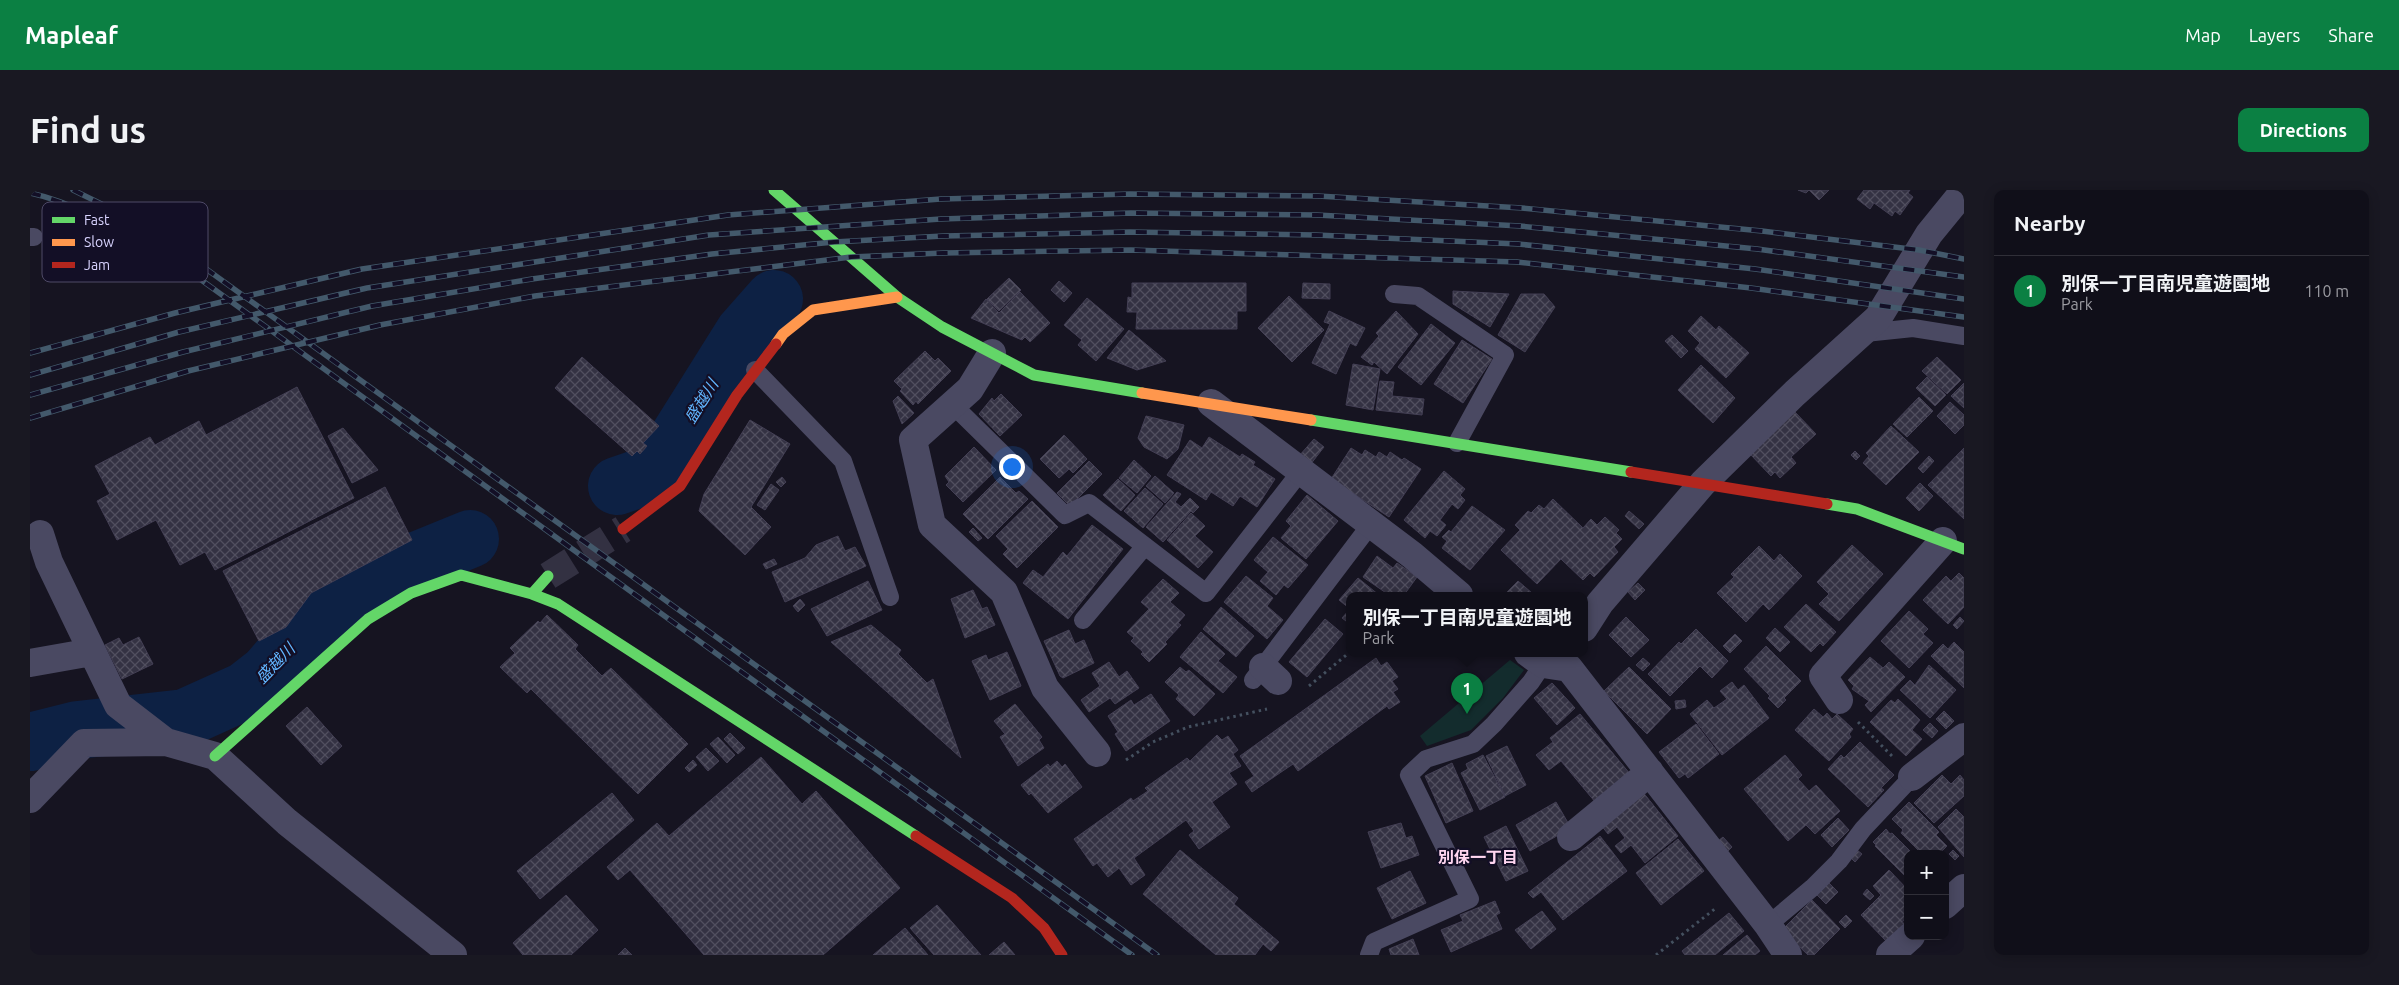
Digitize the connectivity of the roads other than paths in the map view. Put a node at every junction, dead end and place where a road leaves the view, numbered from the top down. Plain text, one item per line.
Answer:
1 (774, 190) edge
2 (1964, 190) edge
3 (1394, 294) dead end
4 (897, 297) junction
5 (1865, 333) junction
6 (1964, 336) edge
7 (992, 354) junction
8 (755, 370) junction
9 (1211, 403) junction
10 (953, 405) junction
11 (1457, 443) junction
12 (1301, 471) junction
13 (1703, 483) junction
14 (1371, 524) junction
15 (624, 529) tunnel mouth
16 (40, 534) dead end
17 (1954, 545) edge
18 (1145, 546) junction
19 (548, 576) tunnel mouth
20 (1455, 592) edge
21 (532, 594) junction
22 (890, 597) dead end
23 (1083, 620) dead end
24 (1588, 622) edge
25 (92, 652) junction
26 (1535, 658) edge
27 (1572, 660) edge
28 (30, 664) edge
29 (1274, 680) road end
30 (1839, 700) road end
31 (1964, 737) edge
32 (164, 740) junction
33 (1096, 753) road end
34 (215, 756) junction
35 (1650, 772) junction
36 (1912, 777) joint
37 (30, 799) edge
38 (1571, 837) dead end
39 (1964, 888) edge
40 (1949, 901) edge
41 (1768, 925) junction
42 (1907, 940) edge
43 (453, 955) edge
44 (1062, 955) edge
45 (1369, 955) edge
46 (1788, 955) edge
47 (1890, 955) edge

1 - 4 street
2 - 5 street
3 - 11 lane
4 - 7 street
4 - 8 street
5 - 6 lane
5 - 13 street
7 - 9 street
7 - 10 street
8 - 15 street
8 - 22 lane
9 - 11 street
9 - 12 street
10 - 18 lane
10 - 33 street
11 - 13 street
12 - 14 street
12 - 18 lane
13 - 17 street
13 - 24 street
14 - 20 street
14 - 29 lane
16 - 25 street
17 - 30 street
18 - 23 lane
19 - 21 street
21 - 34 street
21 - 44 street
25 - 28 street
25 - 32 street
26 - 27 street
26 - 45 lane
27 - 35 street
31 - 36 street
32 - 34 street
32 - 37 street
34 - 43 street
35 - 38 street
35 - 41 street
36 - 41 lane
39 - 40 street
41 - 46 street
42 - 47 street

